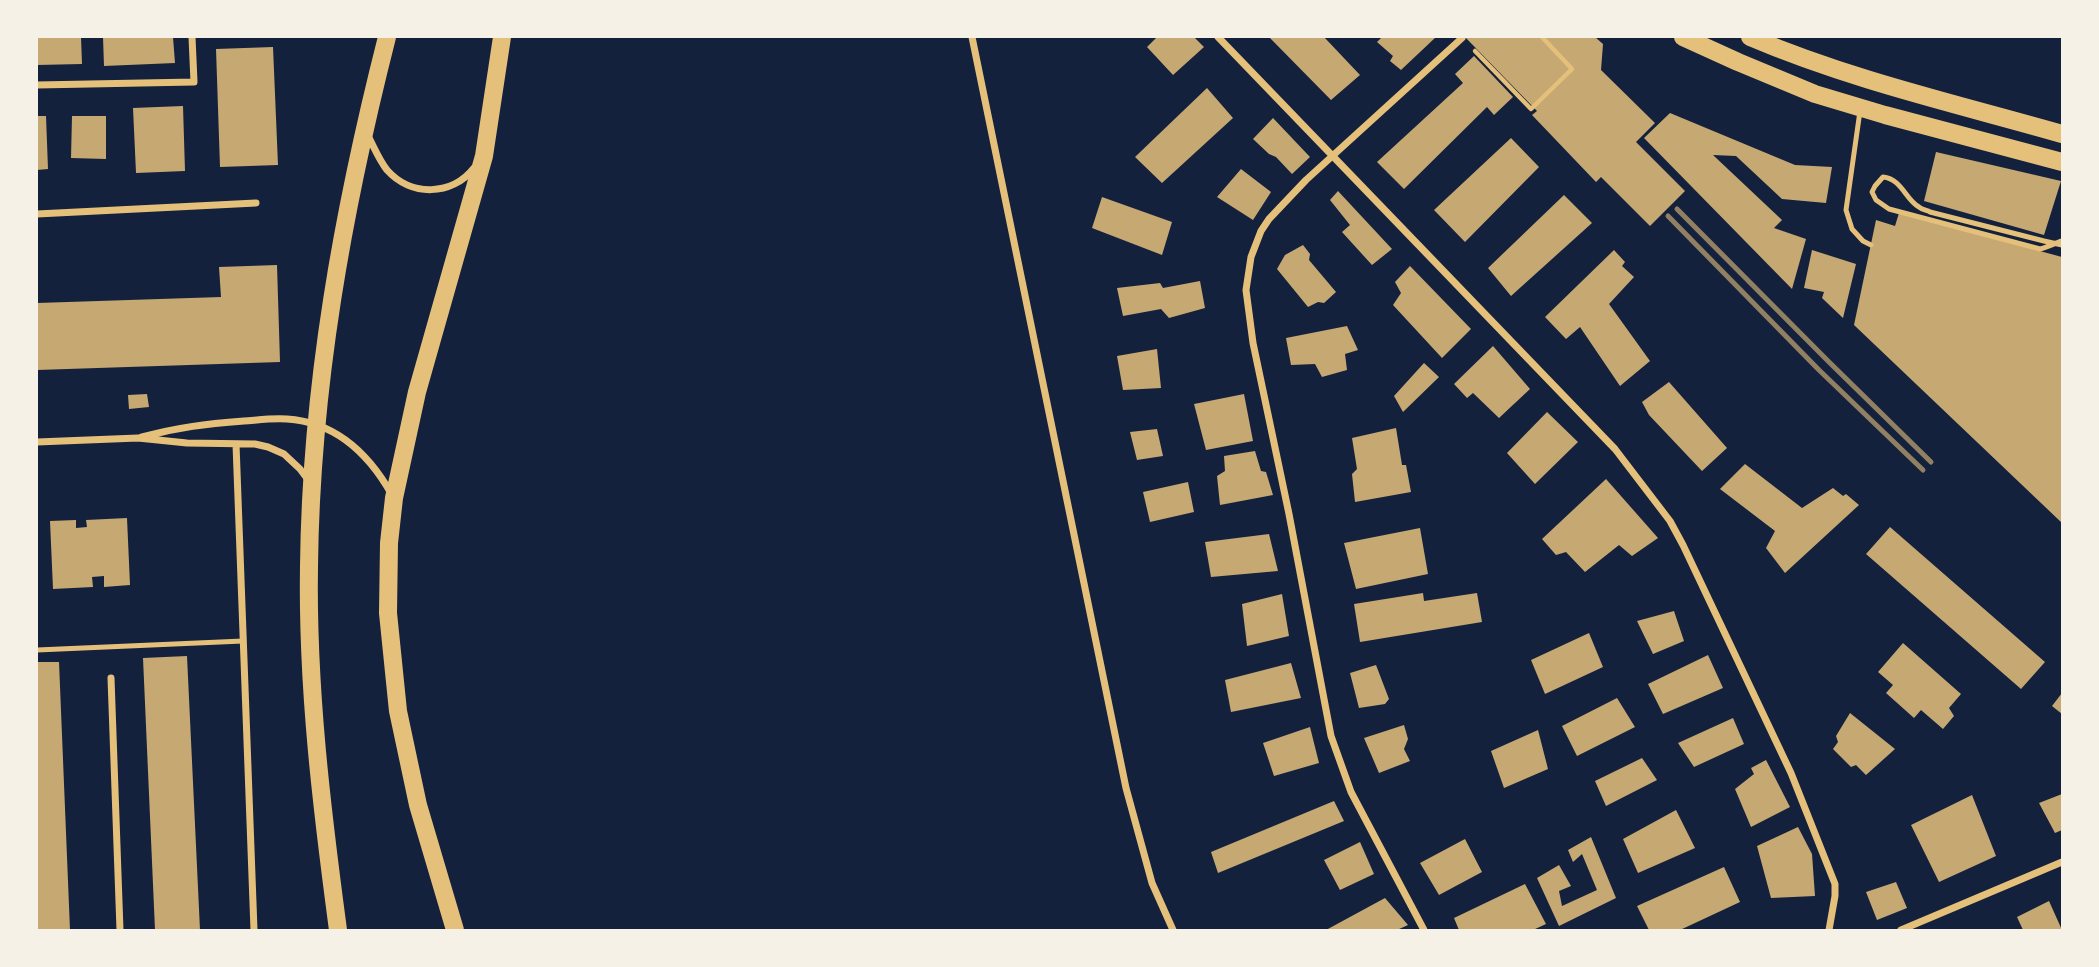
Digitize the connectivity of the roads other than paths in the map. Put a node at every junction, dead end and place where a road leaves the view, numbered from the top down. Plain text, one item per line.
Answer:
1 (192, 37) edge
2 (387, 37) edge
3 (502, 37) edge
4 (972, 37) edge
5 (1218, 37) edge
6 (1683, 37) edge
7 (1750, 37) edge
8 (1462, 38) edge
9 (37, 85) edge
10 (1860, 108) junction
11 (365, 129) junction
12 (2062, 134) edge
13 (484, 156) junction
14 (1333, 156) junction
15 (2062, 162) edge
16 (256, 203) dead end
17 (37, 214) edge
18 (2060, 243) edge
19 (1871, 245) dead end
20 (316, 425) junction
21 (138, 438) junction
22 (37, 442) edge
23 (236, 443) junction
24 (312, 485) junction
25 (394, 498) junction
26 (243, 641) junction
27 (37, 650) edge
28 (111, 677) dead end
29 (2062, 862) edge
30 (120, 930) edge
31 (254, 930) edge
32 (338, 930) edge
33 (455, 930) edge
34 (1173, 930) edge
35 (1424, 930) edge
36 (1829, 930) edge
37 (1901, 930) edge

1 - 9 street
2 - 11 main road
3 - 13 main road
4 - 34 street
5 - 14 street
6 - 10 main road
7 - 12 main road
8 - 14 street
10 - 15 main road
10 - 19 lane
11 - 13 street
11 - 20 main road
13 - 25 main road
14 - 35 street
14 - 36 street
16 - 17 street
18 - 18 lane
20 - 21 street
20 - 24 main road
20 - 25 street
21 - 22 street
21 - 23 street
23 - 24 street
23 - 26 street
24 - 32 main road
25 - 33 main road
26 - 27 lane
26 - 31 street
28 - 30 street
29 - 37 street

